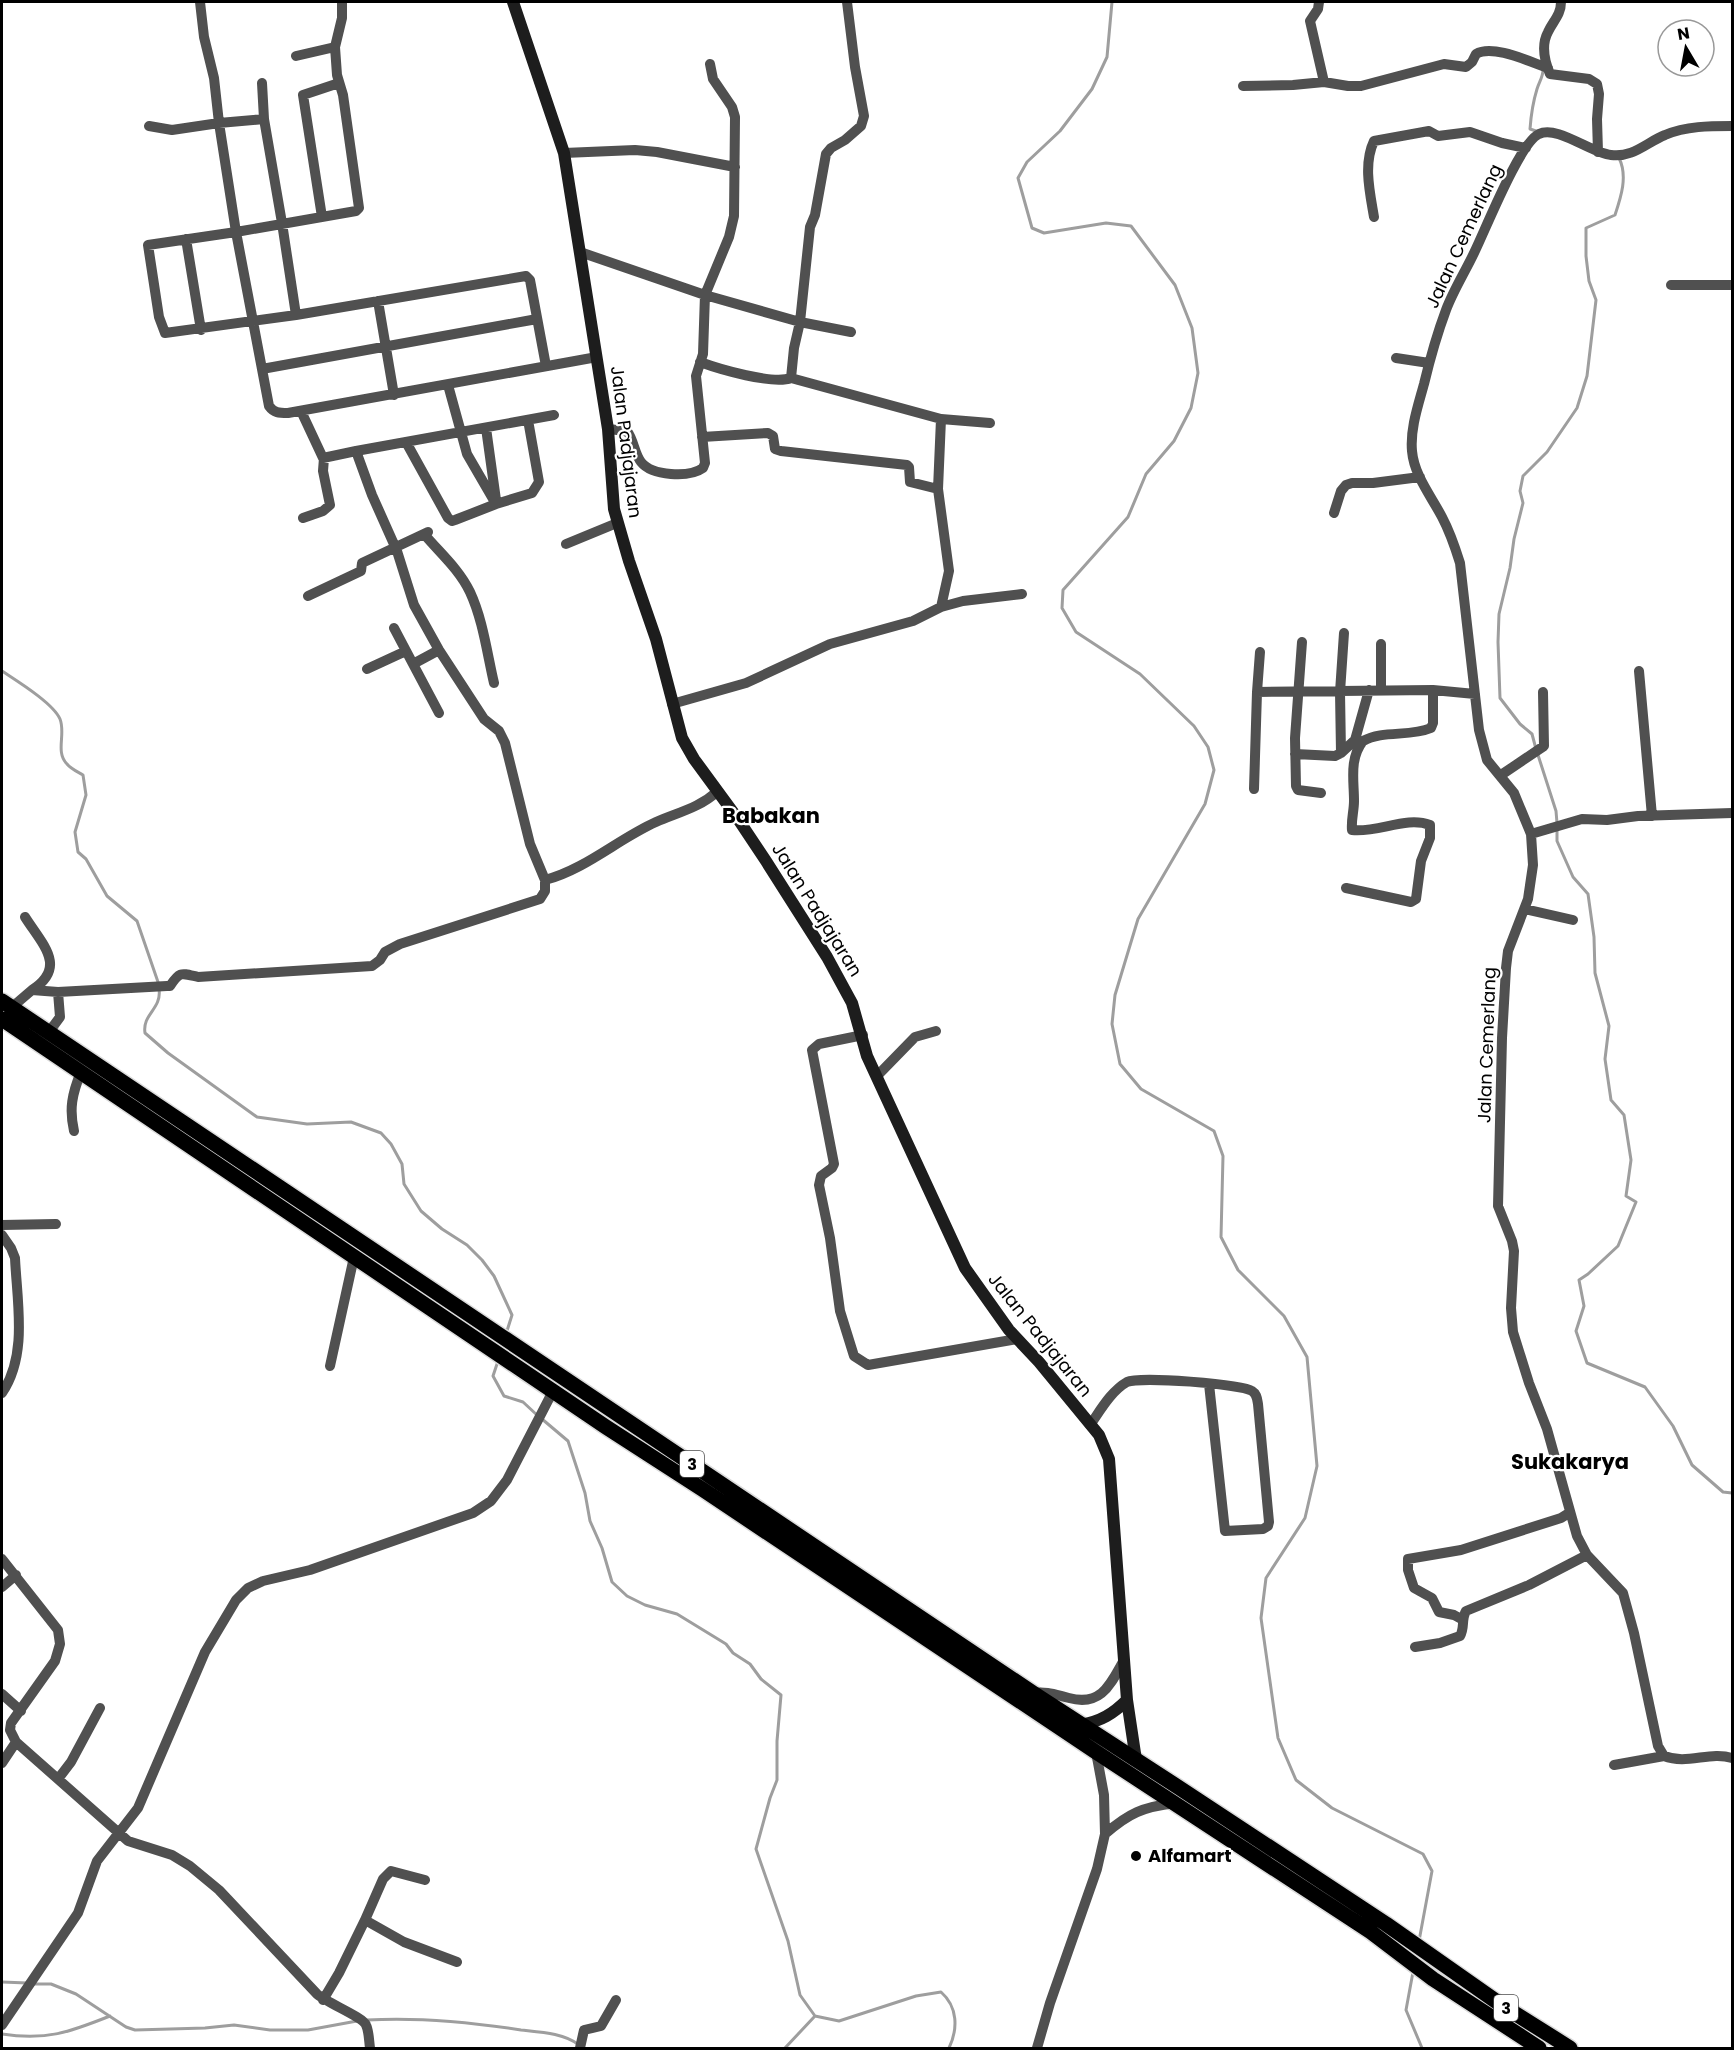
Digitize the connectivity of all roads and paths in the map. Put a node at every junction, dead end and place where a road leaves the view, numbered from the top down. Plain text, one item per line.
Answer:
1 (200, 2) edge
2 (342, 2) edge
3 (513, 2) edge
4 (847, 2) edge
5 (1319, 2) edge
6 (1561, 2) edge
7 (335, 47) junction
8 (296, 56) dead end
9 (710, 64) dead end
10 (1548, 68) junction
11 (1324, 82) junction
12 (262, 83) dead end
13 (339, 83) junction
14 (1243, 86) dead end
15 (264, 119) junction
16 (219, 123) junction
17 (149, 126) dead end
18 (1732, 126) edge
19 (1526, 148) junction
20 (1598, 152) junction
21 (564, 153) junction
22 (735, 167) junction
23 (322, 217) junction
24 (1374, 217) dead end
25 (282, 223) junction
26 (236, 232) junction
27 (186, 239) junction
28 (580, 252) junction
29 (1671, 285) dead end
30 (1732, 285) edge
31 (705, 295) junction
32 (378, 301) junction
33 (296, 315) junction
34 (537, 320) junction
35 (252, 321) junction
36 (800, 322) junction
37 (201, 330) junction
38 (851, 332) dead end
39 (386, 346) junction
40 (597, 357) junction
41 (1396, 358) dead end
42 (700, 362) junction
43 (1429, 363) junction
44 (546, 366) junction
45 (262, 369) junction
46 (791, 378) junction
47 (448, 385) junction
48 (394, 394) junction
49 (301, 411) junction
50 (554, 415) dead end
51 (941, 419) junction
52 (528, 420) junction
53 (990, 423) dead end
54 (486, 428) junction
55 (608, 429) junction
56 (460, 434) junction
57 (702, 437) junction
58 (406, 442) junction
59 (356, 452) junction
60 (324, 458) junction
61 (1420, 477) junction
62 (938, 489) junction
63 (496, 504) junction
64 (1334, 513) dead end
65 (303, 518) dead end
66 (617, 523) junction
67 (566, 544) dead end
68 (395, 547) junction
69 (1022, 594) dead end
70 (308, 596) dead end
71 (941, 607) junction
72 (394, 628) dead end
73 (1344, 633) dead end
74 (1302, 642) dead end
75 (1381, 644) dead end
76 (439, 650) junction
77 (406, 651) junction
78 (1260, 652) dead end
79 (413, 664) junction
80 (367, 669) dead end
81 (1639, 671) dead end
82 (494, 683) dead end
83 (1375, 690) junction
84 (1433, 690) junction
85 (1257, 692) junction
86 (1297, 692) junction
87 (1340, 692) junction
88 (1544, 692) dead end
89 (1475, 694) junction
90 (672, 704) junction
91 (439, 713) dead end
92 (1341, 753) junction
93 (1295, 754) junction
94 (1501, 775) junction
95 (1254, 789) dead end
96 (718, 791) junction
97 (1321, 793) dead end
98 (1732, 813) edge
99 (1652, 816) junction
100 (1530, 834) junction
101 (545, 880) junction
102 (1346, 888) dead end
103 (1525, 909) junction
104 (25, 917) dead end
105 (1573, 920) dead end
106 (32, 990) junction
107 (58, 993) junction
108 (5, 1009) edge
109 (936, 1031) dead end
110 (49, 1032) junction
111 (862, 1035) junction
112 (81, 1072) junction
113 (877, 1076) junction
114 (74, 1131) dead end
115 (56, 1224) dead end
116 (2, 1225) edge
117 (2, 1235) edge
118 (354, 1257) junction
119 (1017, 1339) junction
120 (330, 1366) dead end
121 (1209, 1384) junction
122 (553, 1391) junction
123 (2, 1393) edge
124 (1090, 1425) junction
125 (1569, 1513) junction
126 (1587, 1555) junction
127 (2, 1559) edge
128 (16, 1575) junction
129 (2, 1587) edge
130 (1463, 1620) junction
131 (1415, 1647) dead end
132 (1124, 1660) junction
133 (974, 1663) junction
134 (1033, 1693) junction
135 (2, 1694) edge
136 (1127, 1700) junction
137 (100, 1708) dead end
138 (21, 1712) junction
139 (1081, 1725) junction
140 (16, 1742) junction
141 (1096, 1752) junction
142 (1664, 1756) junction
143 (1732, 1758) edge
144 (1136, 1760) junction
145 (2, 1763) edge
146 (1614, 1765) dead end
147 (58, 1779) junction
148 (1175, 1803) junction
149 (120, 1834) junction
150 (1105, 1834) junction
151 (425, 1880) dead end
152 (365, 1920) junction
153 (457, 1962) dead end
154 (323, 2000) junction
155 (616, 2000) dead end
156 (2, 2025) edge
157 (370, 2049) edge
158 (580, 2049) edge
159 (1036, 2049) edge
160 (1539, 2049) edge
161 (1570, 2049) edge

1 - 16 street
2 - 7 street
3 - 21 street, Jalan Padjajaran
4 - 36 street
5 - 11 street
6 - 10 street
7 - 8 street
7 - 13 street
9 - 22 street
10 - 11 street
10 - 20 street
11 - 14 street
12 - 15 street
13 - 23 street
13 - 23 street
15 - 16 street
15 - 25 street
16 - 17 street
16 - 26 street
18 - 20 street, Jalan Cemerlang
19 - 20 street, Jalan Cemerlang
19 - 24 street
19 - 43 street, Jalan Cemerlang
21 - 22 street
21 - 28 street, Jalan Padjajaran
22 - 31 street
23 - 25 street
25 - 26 street
25 - 33 street
26 - 27 street
26 - 35 street
27 - 37 street
27 - 37 street
28 - 31 street
28 - 40 street, Jalan Padjajaran
29 - 30 street
31 - 36 street
31 - 42 street
32 - 33 street
32 - 34 street
32 - 39 street
33 - 35 street
34 - 39 street
34 - 44 street
35 - 37 street
35 - 45 street
36 - 38 street
36 - 46 street
39 - 45 street
39 - 48 street
40 - 44 street
40 - 55 street, Jalan Padjajaran
41 - 43 street
42 - 46 street
42 - 57 street
43 - 61 street, Jalan Cemerlang
44 - 47 street
45 - 49 street
46 - 51 street
47 - 48 street
47 - 56 street
48 - 49 street
49 - 60 street
50 - 52 street
51 - 53 street
51 - 62 street
52 - 54 street
52 - 63 street
54 - 56 street
54 - 63 street
55 - 57 street
55 - 66 street, Jalan Padjajaran
56 - 58 street
56 - 63 street
57 - 62 street
58 - 59 street
58 - 63 street
59 - 60 street
59 - 68 street
60 - 65 street
61 - 64 street
61 - 89 street, Jalan Cemerlang
62 - 71 street
66 - 67 street
66 - 90 street, Jalan Padjajaran
68 - 70 street
68 - 76 street
68 - 82 street
69 - 71 street
71 - 90 street
72 - 77 street
73 - 87 street
74 - 86 street
75 - 83 street
76 - 79 street
76 - 101 street
77 - 79 street
77 - 80 street
78 - 85 street
79 - 91 street
81 - 99 street
83 - 84 street
83 - 87 street
83 - 92 street
84 - 89 street
84 - 102 street
85 - 86 street
85 - 95 street
86 - 87 street
86 - 93 street
87 - 92 street
88 - 94 street
89 - 94 street, Jalan Cemerlang
90 - 96 street, Jalan Padjajaran
92 - 93 street
93 - 97 street
94 - 100 street, Jalan Cemerlang
96 - 101 street
96 - 111 street, Jalan Padjajaran
98 - 99 street
99 - 100 street
100 - 103 street, Jalan Cemerlang
101 - 107 street
103 - 105 street
103 - 125 street, Jalan Cemerlang
104 - 106 street
106 - 107 street
106 - 108 street
107 - 110 street
108 - 110 main road, 3
108 - 112 main road, 3
109 - 113 street
110 - 133 main road, 3
111 - 113 street, Jalan Padjajaran
111 - 119 street
112 - 114 street
112 - 118 main road, 3
113 - 119 street, Jalan Padjajaran
115 - 116 street
117 - 123 street
118 - 120 street
118 - 122 main road, 3
119 - 124 street, Jalan Padjajaran
121 - 121 street
121 - 124 street
122 - 133 main road, 3
122 - 149 street
124 - 132 street, Jalan Padjajaran
125 - 126 street, Jalan Cemerlang
125 - 130 street
126 - 130 street
126 - 142 street, Jalan Cemerlang
127 - 128 street
128 - 129 street
128 - 138 street
130 - 131 street
132 - 134 street
132 - 136 street, Jalan Padjajaran
133 - 134 main road, 3
133 - 141 main road, 3
134 - 139 main road, 3
135 - 138 street
136 - 139 street
136 - 144 street, Jalan Padjajaran
137 - 147 street
138 - 140 street
139 - 144 main road, 3
140 - 145 street
140 - 147 street
141 - 148 main road, 3
141 - 150 street
142 - 143 street
142 - 146 street
144 - 161 main road, 3
147 - 149 street
148 - 150 street
148 - 160 main road, 3
149 - 154 street
149 - 156 street
150 - 159 street
151 - 152 street
152 - 153 street
152 - 154 street
154 - 157 street
155 - 158 street

